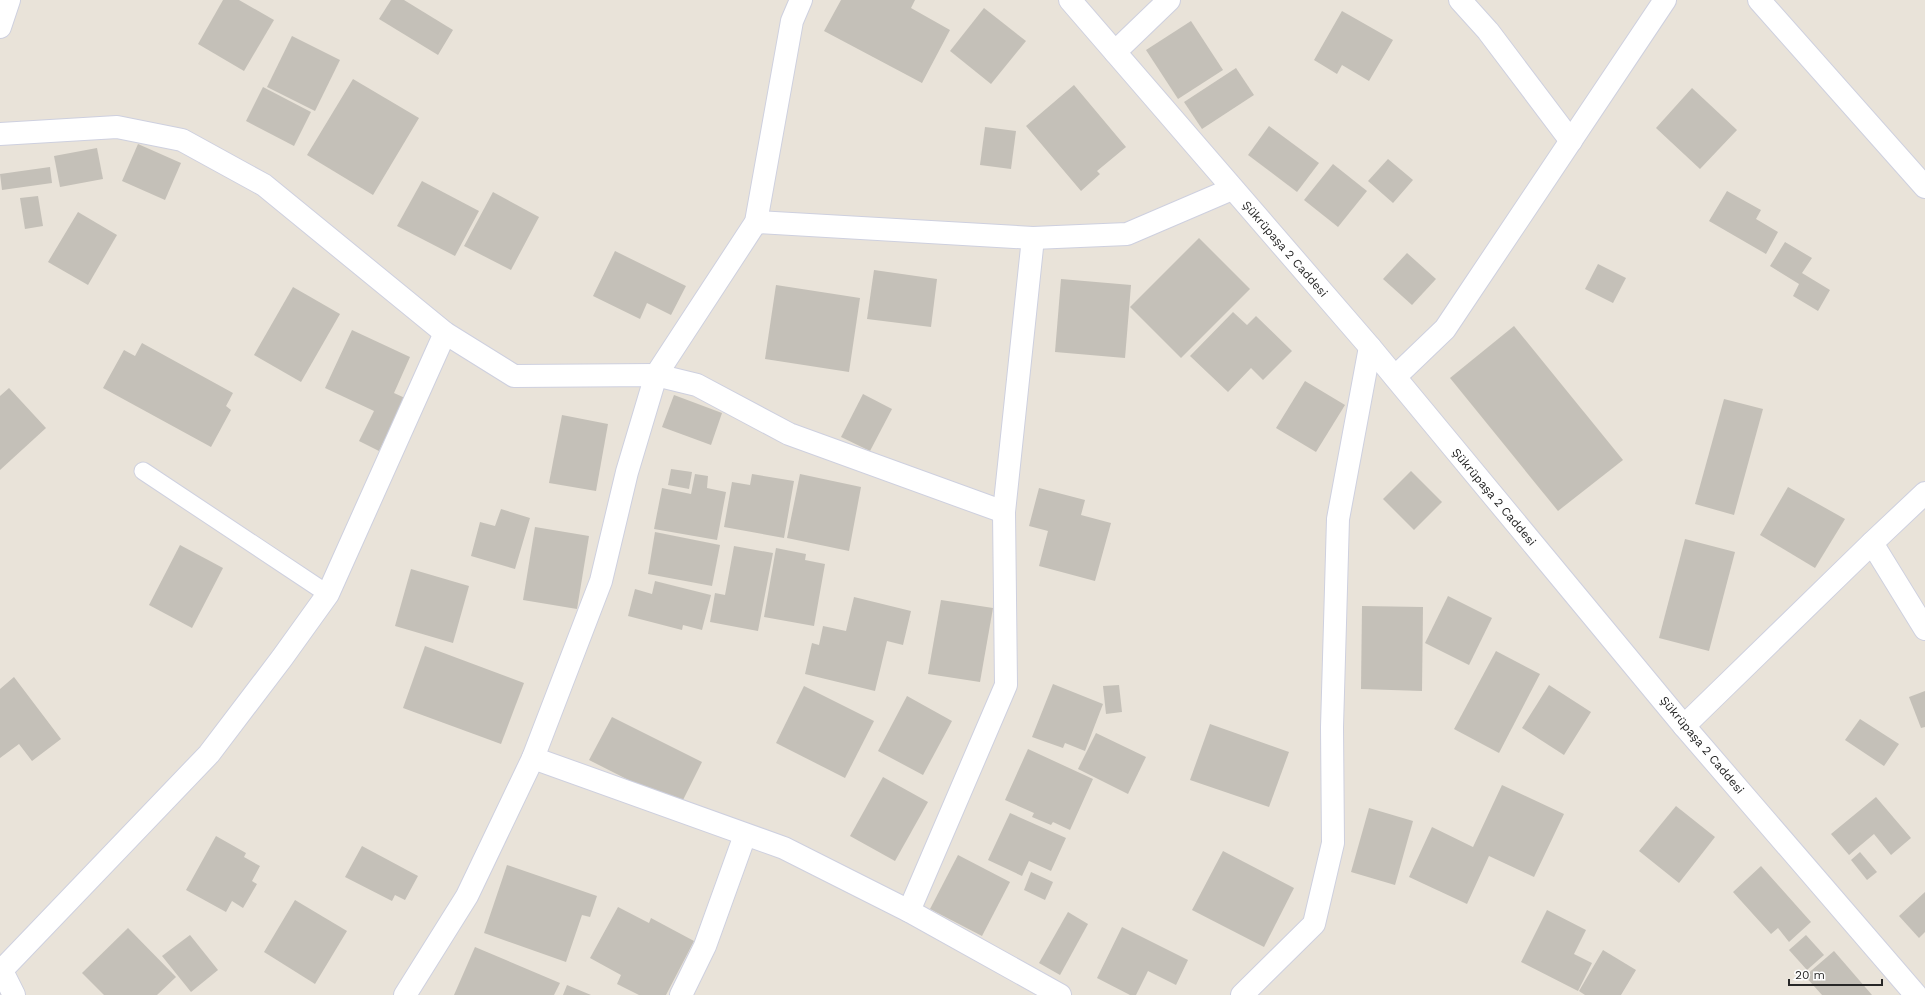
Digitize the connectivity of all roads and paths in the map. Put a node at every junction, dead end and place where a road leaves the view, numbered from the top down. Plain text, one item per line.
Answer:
1 (9, 0) edge
2 (801, 0) edge
3 (1070, 0) edge
4 (1169, 0) edge
5 (1460, 0) edge
6 (1665, 0) edge
7 (1759, 0) edge
8 (0, 27) edge
9 (1115, 52) junction
10 (0, 134) edge
11 (1571, 141) junction
12 (1925, 187) edge
13 (1232, 189) junction
14 (756, 222) junction
15 (1033, 238) junction
16 (445, 333) junction
17 (1370, 347) junction
18 (656, 375) junction
19 (1395, 377) junction
20 (143, 471) dead end
21 (1925, 493) edge
22 (1004, 512) junction
23 (1872, 543) junction
24 (328, 594) junction
25 (1925, 629) edge
26 (1684, 726) junction
27 (533, 758) junction
28 (745, 835) junction
29 (909, 911) junction
30 (1, 969) edge
31 (14, 995) edge
32 (405, 995) edge
33 (681, 995) edge
34 (1060, 995) edge
35 (1242, 995) edge
36 (1916, 995) edge

1 - 8 street
2 - 14 street
3 - 9 street, Şükrüpaşa 2 Caddesi
4 - 9 street
5 - 11 street
6 - 11 street
7 - 12 street
9 - 13 street, Şükrüpaşa 2 Caddesi
10 - 16 street
11 - 19 street
13 - 15 street
13 - 17 street, Şükrüpaşa 2 Caddesi
14 - 15 street
14 - 18 street
15 - 22 street
16 - 18 street
16 - 24 street
17 - 19 street, Şükrüpaşa 2 Caddesi
17 - 35 street
18 - 22 street
18 - 27 street
19 - 26 street, Şükrüpaşa 2 Caddesi
20 - 24 lane
21 - 23 street
22 - 29 street
23 - 25 street
23 - 26 street
24 - 30 street
26 - 36 street, Şükrüpaşa 2 Caddesi
27 - 28 street
27 - 32 street
28 - 29 street
28 - 33 street
29 - 34 street
30 - 31 street

